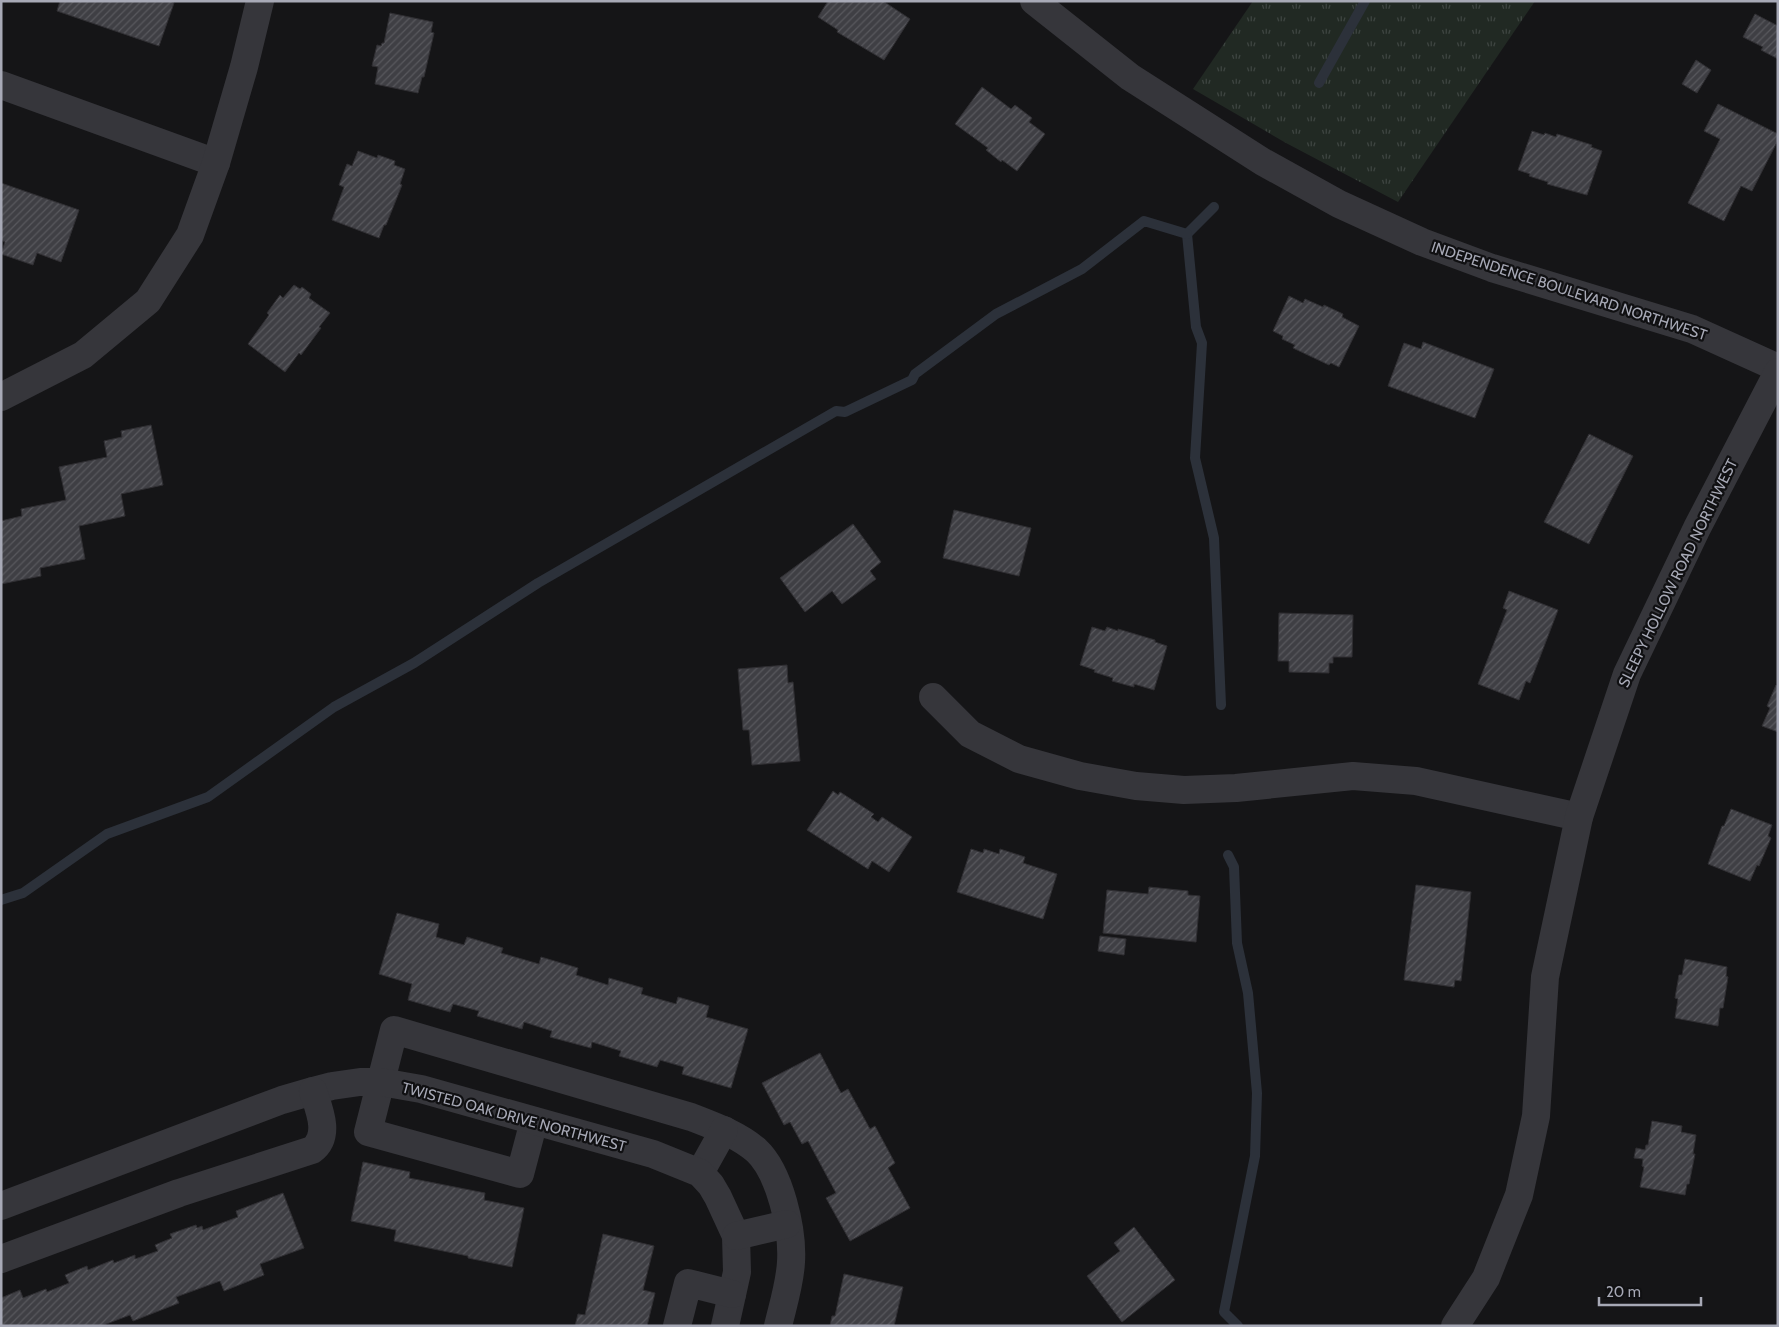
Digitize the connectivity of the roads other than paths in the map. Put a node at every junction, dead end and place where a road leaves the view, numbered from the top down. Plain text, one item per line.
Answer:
1 (260, 1) edge
2 (1034, 1) edge
3 (1, 85) edge
4 (216, 163) junction
5 (1778, 368) edge
6 (1778, 372) edge
7 (1, 397) edge
8 (933, 697) dead end
9 (1579, 817) junction
10 (381, 1082) junction
11 (313, 1091) junction
12 (534, 1121) junction
13 (724, 1130) junction
14 (700, 1173) junction
15 (1, 1206) edge
16 (787, 1224) junction
17 (736, 1236) junction
18 (1, 1258) edge
19 (732, 1294) junction
20 (677, 1326) edge
21 (725, 1326) edge
22 (778, 1326) edge
23 (1455, 1326) edge

1 - 4 street
2 - 5 street, INDEPENDENCE BOULEVARD NORTHWEST
3 - 4 street
4 - 7 street
6 - 9 street, SLEEPY HOLLOW ROAD NORTHWEST
8 - 9 street
9 - 23 street, SLEEPY HOLLOW ROAD NORTHWEST
10 - 11 street, TWISTED OAK DRIVE NORTHWEST
10 - 12 street, TWISTED OAK DRIVE NORTHWEST
10 - 12 street
10 - 13 street
11 - 15 street, TWISTED OAK DRIVE NORTHWEST
11 - 18 street
12 - 14 street, TWISTED OAK DRIVE NORTHWEST
13 - 14 street
13 - 16 street
14 - 17 street, TWISTED OAK DRIVE NORTHWEST
16 - 17 street
16 - 22 street
17 - 19 street, TWISTED OAK DRIVE NORTHWEST
19 - 20 street
19 - 21 street, TWISTED OAK DRIVE NORTHWEST

